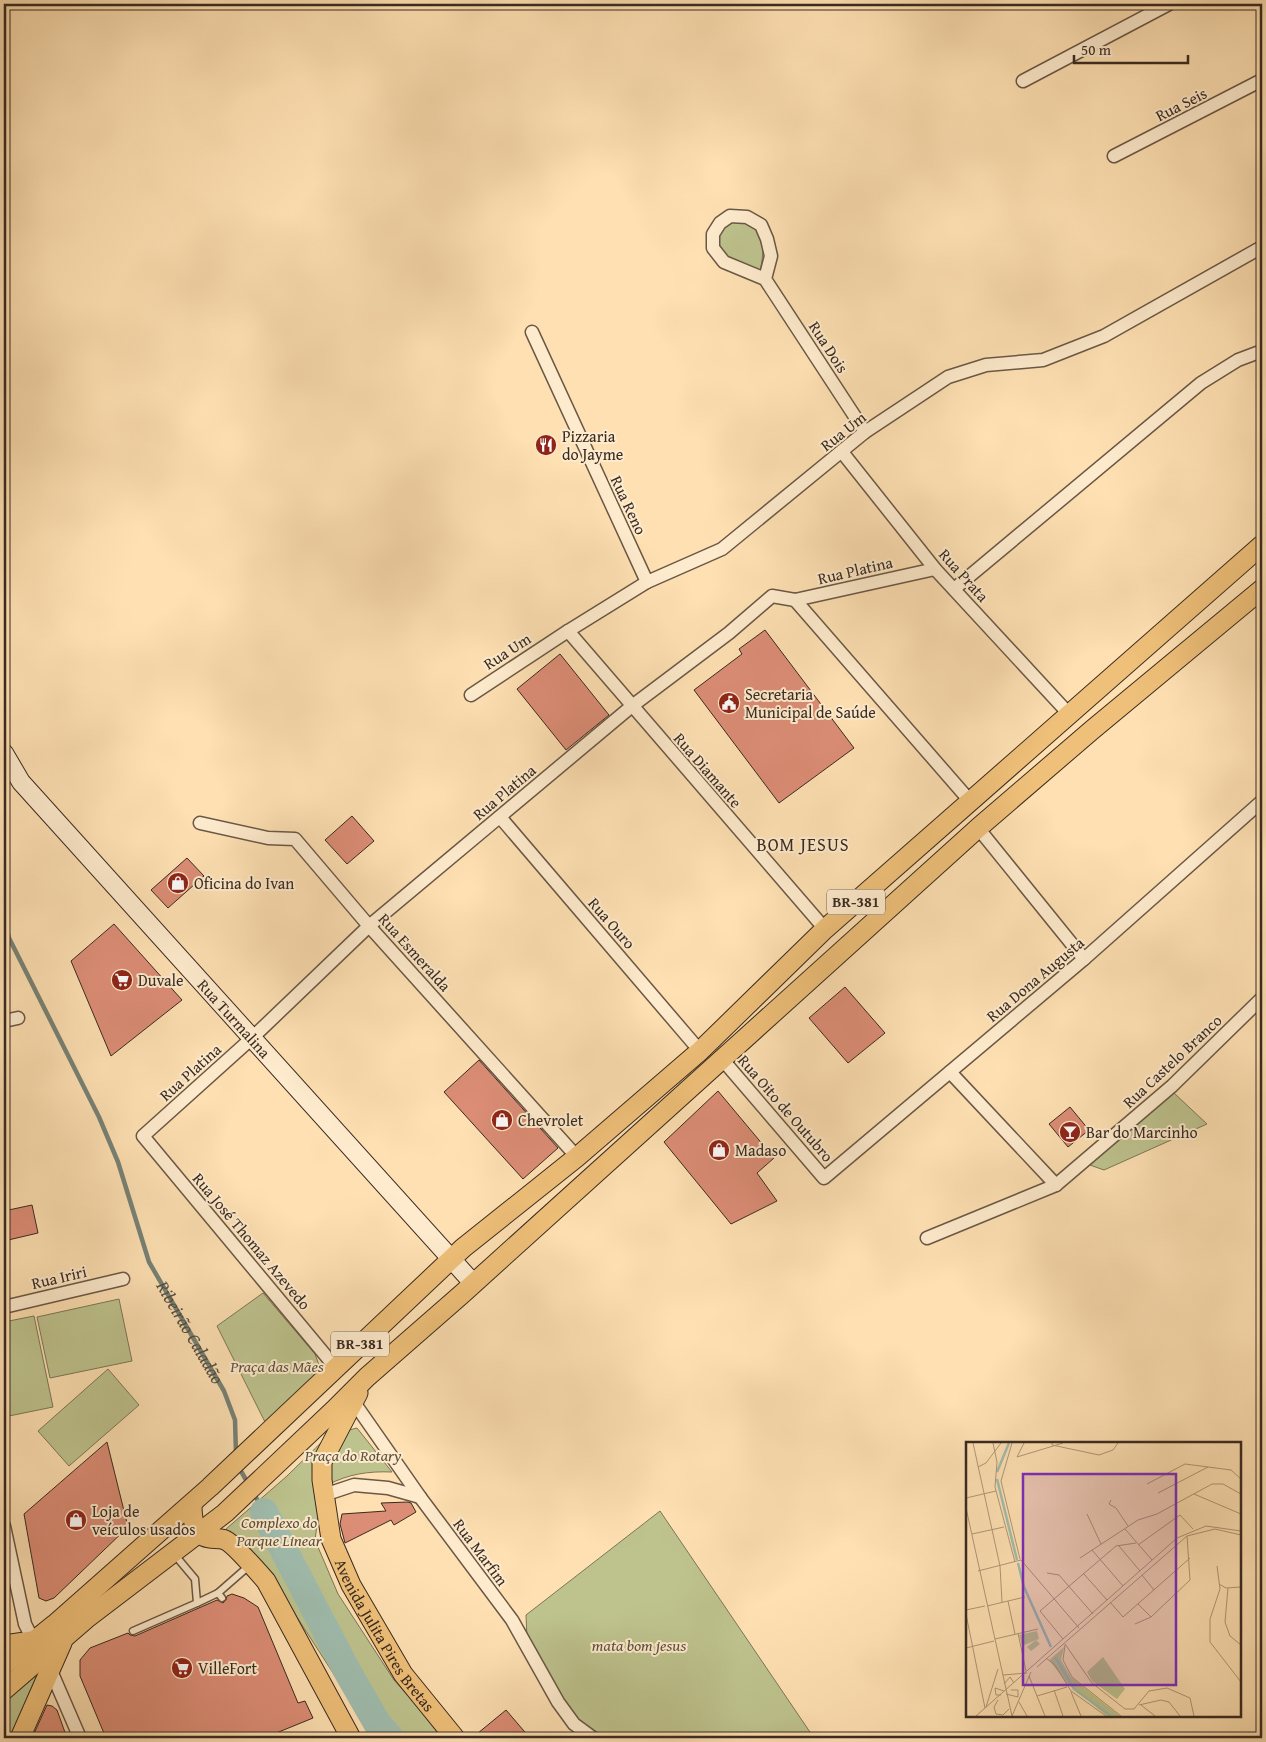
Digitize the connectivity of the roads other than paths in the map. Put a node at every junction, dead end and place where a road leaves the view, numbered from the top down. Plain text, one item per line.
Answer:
1 (1169, 4) edge
2 (1262, 80) edge
3 (1023, 81) dead end
4 (1114, 156) dead end
5 (1262, 248) edge
6 (765, 279) junction
7 (532, 332) dead end
8 (1262, 351) edge
9 (865, 432) junction
10 (842, 452) junction
11 (1262, 545) edge
12 (935, 569) junction
13 (647, 582) junction
14 (954, 589) junction
15 (1262, 589) edge
16 (795, 600) junction
17 (568, 631) junction
18 (470, 695) dead end
19 (632, 706) junction
20 (1069, 714) junction
21 (4, 753) edge
22 (970, 801) junction
23 (1262, 801) edge
24 (500, 817) junction
25 (200, 823) dead end
26 (978, 828) junction
27 (369, 926) junction
28 (825, 929) junction
29 (1084, 960) junction
30 (1262, 998) edge
31 (18, 1018) dead end
32 (4, 1021) edge
33 (252, 1038) junction
34 (700, 1051) junction
35 (722, 1060) junction
36 (950, 1072) junction
37 (143, 1136) joint
38 (577, 1157) junction
39 (824, 1178) joint
40 (1056, 1185) junction
41 (927, 1238) dead end
42 (451, 1259) junction
43 (123, 1279) dead end
44 (473, 1283) junction
45 (4, 1307) edge
46 (336, 1368) junction
47 (367, 1377) junction
48 (353, 1401) junction
49 (334, 1410) junction
50 (324, 1495) junction
51 (420, 1497) junction
52 (192, 1504) junction
53 (4, 1526) edge
54 (204, 1535) junction
55 (173, 1553) junction
56 (251, 1564) junction
57 (198, 1603) junction
58 (133, 1632) dead end
59 (4, 1645) edge
60 (42, 1655) junction
61 (4, 1665) edge
62 (4, 1690) edge
63 (20, 1738) edge
64 (80, 1738) edge
65 (351, 1738) edge
66 (455, 1738) edge
67 (594, 1738) edge

1 - 3 street
2 - 4 street, Rua Seis
5 - 9 street, Rua Um
6 - 6 street
6 - 9 street, Rua Dois
7 - 13 street, Rua Reno
8 - 14 street
9 - 10 street, Rua Um
10 - 12 street, Rua Prata
10 - 13 street, Rua Um
11 - 20 main road, BR-381
12 - 14 street, Rua Prata
12 - 16 street, Rua Platina
13 - 17 street, Rua Um
14 - 20 street, Rua Prata
15 - 26 main road, BR-381
16 - 19 street, Rua Platina
16 - 22 street
17 - 18 street, Rua Um
17 - 19 street, Rua Diamante
19 - 24 street, Rua Platina
19 - 28 street, Rua Diamante
20 - 22 main road, BR-381
21 - 33 main road, Rua Turmalina
22 - 28 main road, BR-381
23 - 29 street, Rua Dona Augusta
24 - 27 street, Rua Platina
24 - 34 street, Rua Ouro
25 - 27 street, Rua Esmeralda
26 - 29 street
26 - 35 main road, BR-381
27 - 33 street, Rua Platina
27 - 38 street, Rua Esmeralda
28 - 34 main road, BR-381
29 - 36 street, Rua Dona Augusta
30 - 40 street, Rua Castelo Branco
31 - 32 street
33 - 37 street, Rua Platina
33 - 42 main road, Rua Turmalina
34 - 38 main road, BR-381
35 - 39 street, Rua Oito de Outubro
35 - 44 main road, BR-381
36 - 39 street, Rua Dona Augusta
36 - 40 street
37 - 46 street, Rua José Thomaz Azevedo
38 - 42 main road, BR-381
40 - 41 street, Rua Castelo Branco
42 - 44 main road, Rua Turmalina
42 - 46 main road, BR-381
43 - 45 street, Rua Iriri
44 - 47 main road, BR-381
46 - 52 main road, BR-381
47 - 48 main road, Avenida Julita Pires Bretas
47 - 49 main road, BR-381
48 - 49 street
48 - 50 main road, Avenida Julita Pires Bretas
48 - 51 street, Rua Marfim
49 - 54 main road, BR-381
50 - 51 street
50 - 66 main road, Avenida Julita Pires Bretas
51 - 67 street, Rua Marfim
52 - 54 main road
52 - 60 main road
53 - 60 street
54 - 55 main road
54 - 56 main road
55 - 57 lane
55 - 60 main road
56 - 57 lane
56 - 65 main road
57 - 58 lane
59 - 60 main road
60 - 61 main road
60 - 62 main road
60 - 63 main road
60 - 64 street

